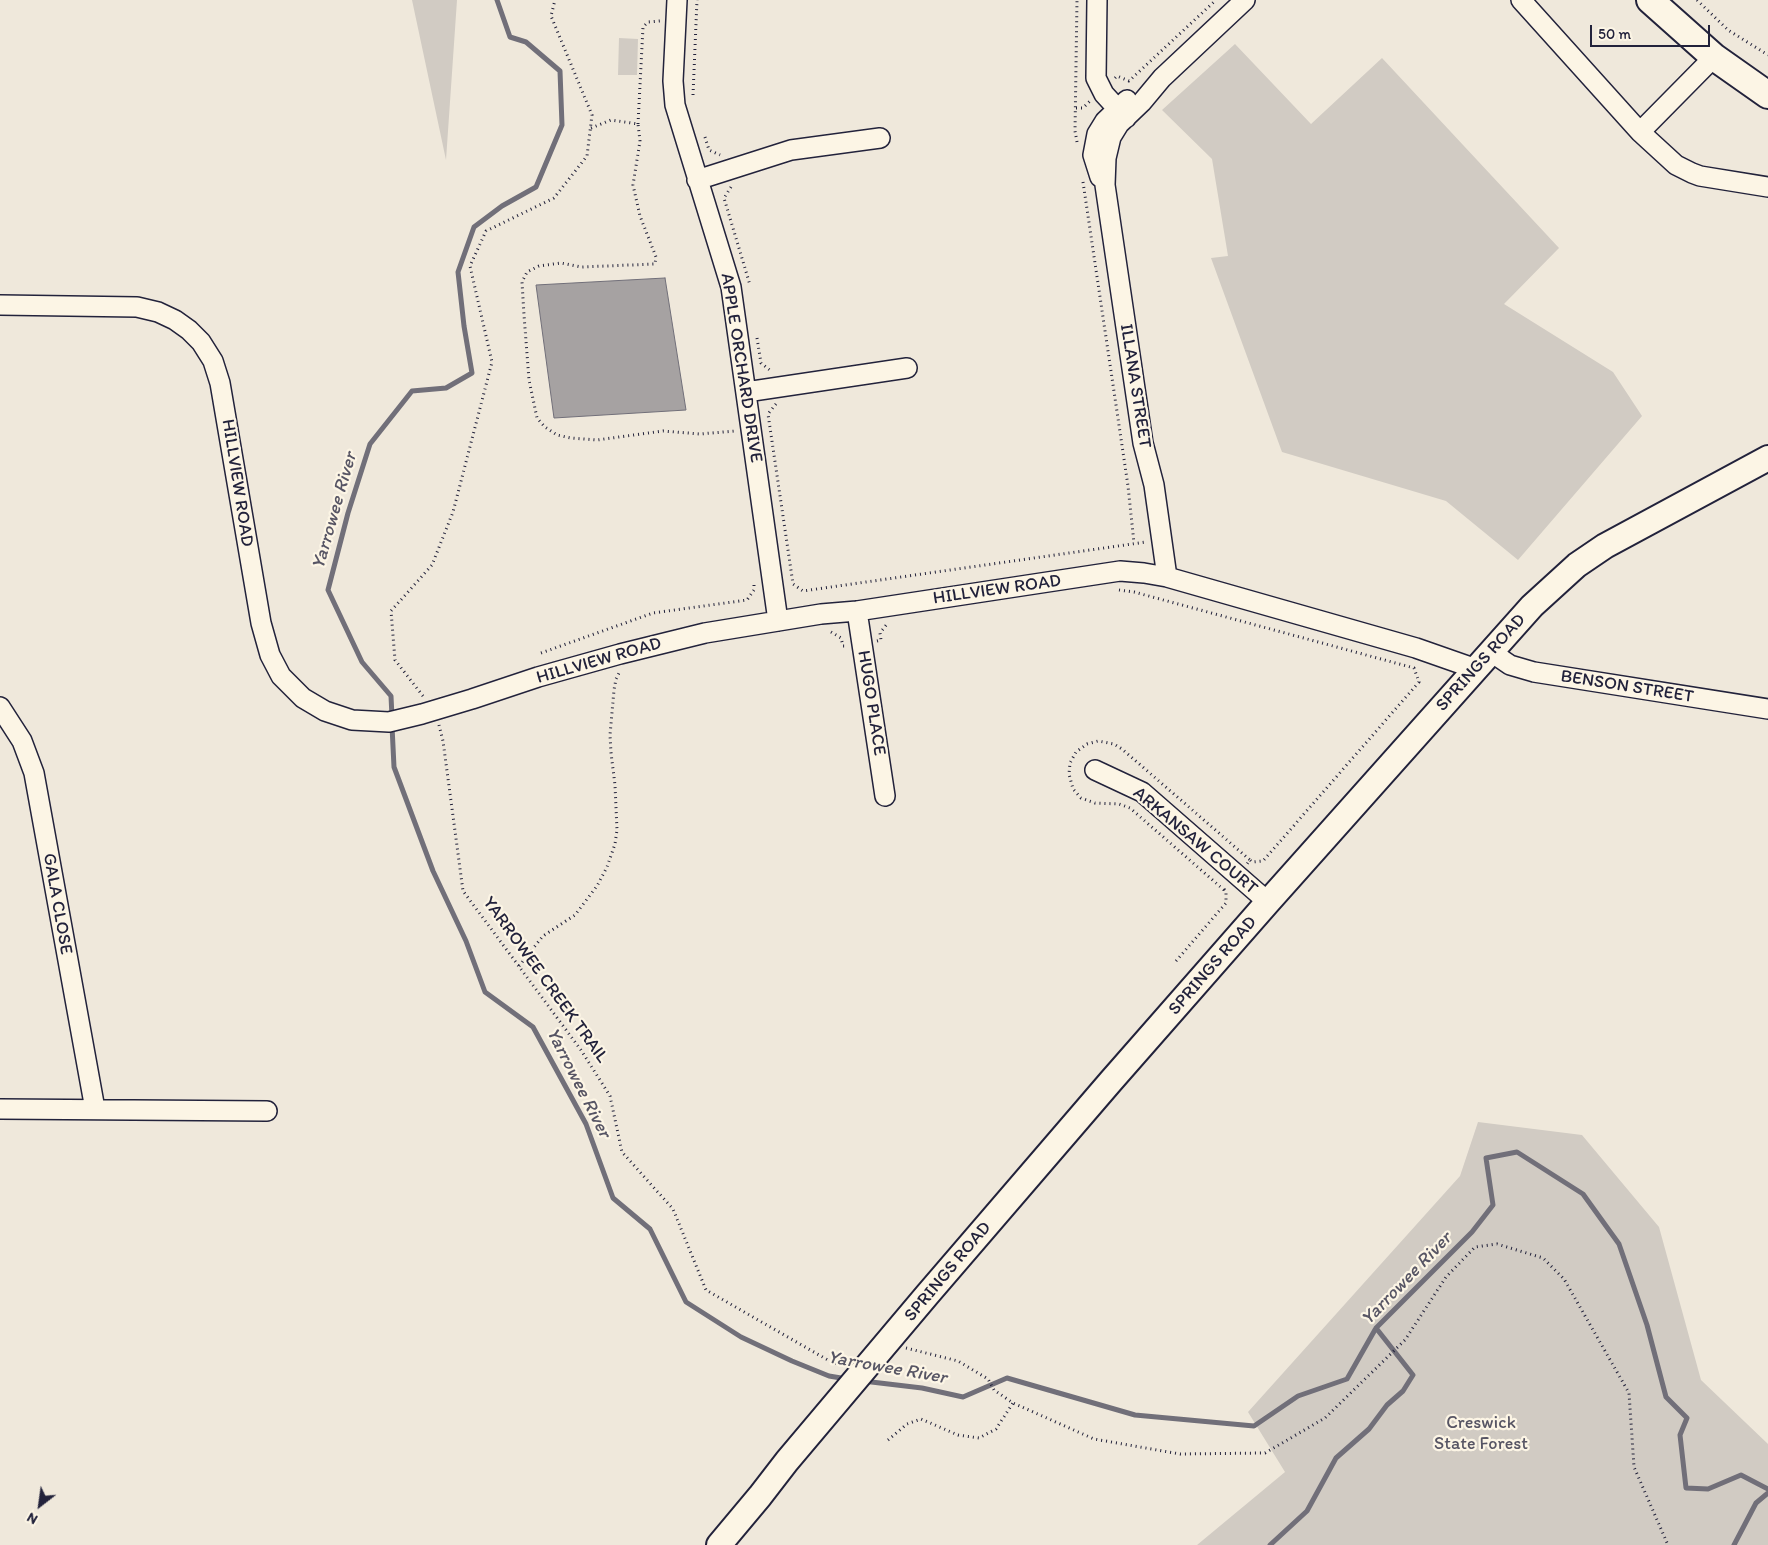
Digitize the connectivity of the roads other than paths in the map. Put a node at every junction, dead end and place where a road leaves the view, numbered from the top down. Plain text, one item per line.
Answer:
1 (677, 0) edge
2 (1097, 0) edge
3 (1245, 0) edge
4 (1521, 0) edge
5 (1650, 0) edge
6 (1714, 57) junction
7 (1768, 95) edge
8 (1122, 113) junction
9 (1640, 132) junction
10 (880, 138) dead end
11 (698, 180) junction
12 (1768, 187) edge
13 (0, 305) edge
14 (907, 368) dead end
15 (746, 392) junction
16 (1768, 458) edge
17 (1167, 577) junction
18 (857, 610) junction
19 (778, 622) junction
20 (1483, 660) junction
21 (0, 707) edge
22 (1768, 709) edge
23 (1095, 770) dead end
24 (885, 796) dead end
25 (1268, 902) junction
26 (0, 1109) edge
27 (95, 1110) junction
28 (267, 1110) dead end
29 (719, 1545) edge

1 - 11 street, APPLE ORCHARD DRIVE
2 - 8 street
3 - 8 street, ILLANA STREET
4 - 9 street
5 - 6 main road
6 - 7 main road
6 - 9 street
8 - 17 street, ILLANA STREET
9 - 12 street
10 - 11 street
11 - 15 street, APPLE ORCHARD DRIVE
13 - 19 street, HILLVIEW ROAD
14 - 15 street
15 - 19 street, APPLE ORCHARD DRIVE
16 - 20 street, SPRINGS ROAD
17 - 18 street, HILLVIEW ROAD
17 - 20 street, HILLVIEW ROAD
18 - 19 street, HILLVIEW ROAD
18 - 24 street, HUGO PLACE
20 - 22 street, BENSON STREET
20 - 25 street, SPRINGS ROAD
21 - 27 street, GALA CLOSE
23 - 25 street, ARKANSAW COURT
25 - 29 street, SPRINGS ROAD
26 - 27 street
27 - 28 street

